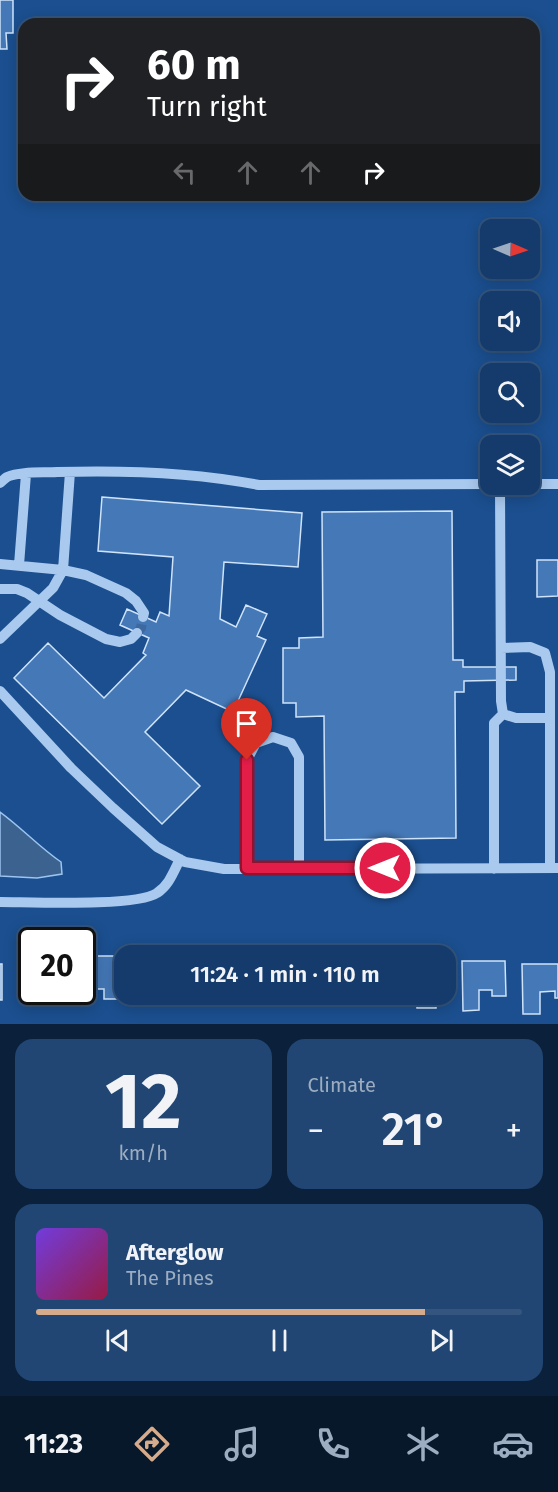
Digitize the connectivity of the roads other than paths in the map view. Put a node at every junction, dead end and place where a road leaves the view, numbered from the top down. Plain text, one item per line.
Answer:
1 (70, 472) junction
2 (26, 474) junction
3 (0, 483) edge
4 (480, 484) edge
5 (540, 484) edge
6 (558, 484) edge
7 (500, 495) edge
8 (0, 564) edge
9 (19, 565) junction
10 (63, 570) junction
11 (0, 590) edge
12 (39, 602) junction
13 (143, 616) dead end
14 (136, 633) dead end
15 (0, 639) edge
16 (501, 648) junction
17 (0, 691) edge
18 (503, 714) junction
19 (550, 718) junction
20 (180, 860) junction
21 (247, 868) junction
22 (299, 868) junction
23 (554, 868) edge
24 (494, 869) junction
25 (0, 902) edge

1 - 2 lane
1 - 4 lane
1 - 10 lane
2 - 3 lane
2 - 9 lane
5 - 6 lane
7 - 16 lane
8 - 9 lane
9 - 10 lane
10 - 12 lane
10 - 13 lane
11 - 12 lane
12 - 14 lane
12 - 15 lane
16 - 18 lane
16 - 19 lane
17 - 20 lane
18 - 19 lane
18 - 24 lane
19 - 23 lane
20 - 21 lane
20 - 25 lane
21 - 22 lane
21 - 22 lane
22 - 24 lane
23 - 24 lane

